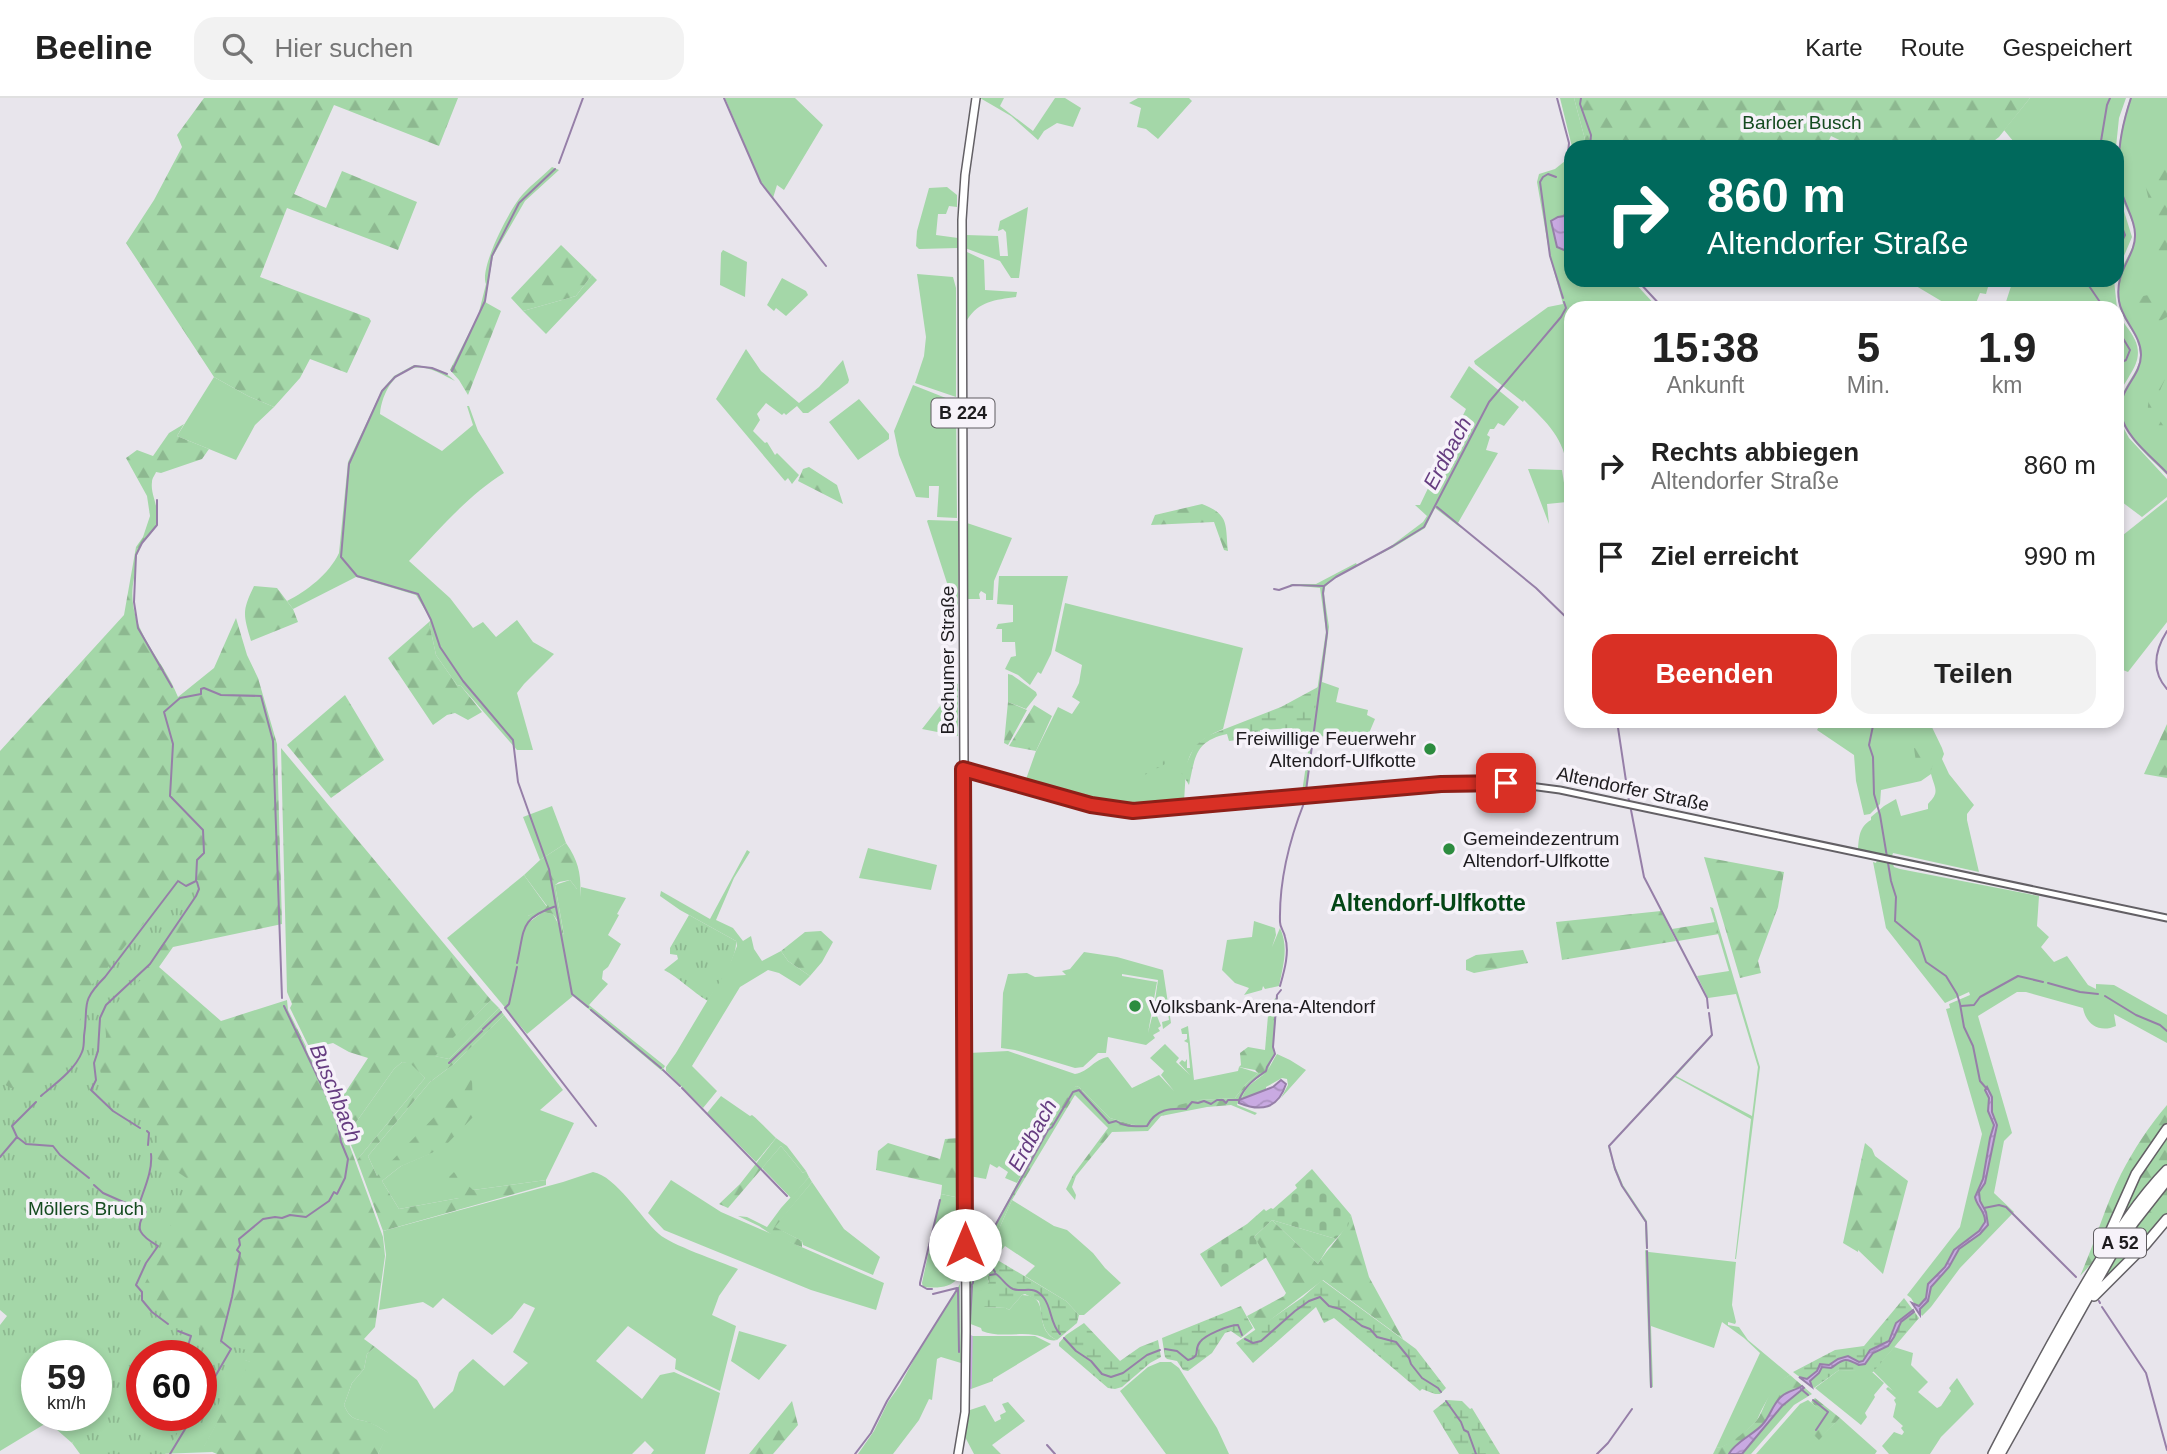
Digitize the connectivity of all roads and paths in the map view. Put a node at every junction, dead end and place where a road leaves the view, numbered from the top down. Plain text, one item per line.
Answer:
1 (976, 98) edge
2 (963, 769) junction
3 (2167, 918) edge
4 (2167, 1129) edge
5 (2167, 1170) edge
6 (2167, 1180) edge
7 (2167, 1219) edge
8 (2083, 1288) junction
9 (2081, 1310) junction
10 (958, 1454) edge
11 (1993, 1454) edge
12 (2000, 1454) edge

1 - 2 main road, Bochumer Straße / B 224
2 - 3 street, Altendorfer Straße
2 - 10 main road, Bochumer Straße / B 224
4 - 8 highway
5 - 8 highway, A 52
6 - 9 highway, A 52
7 - 9 highway
8 - 11 highway, A 52
9 - 12 highway, A 52

